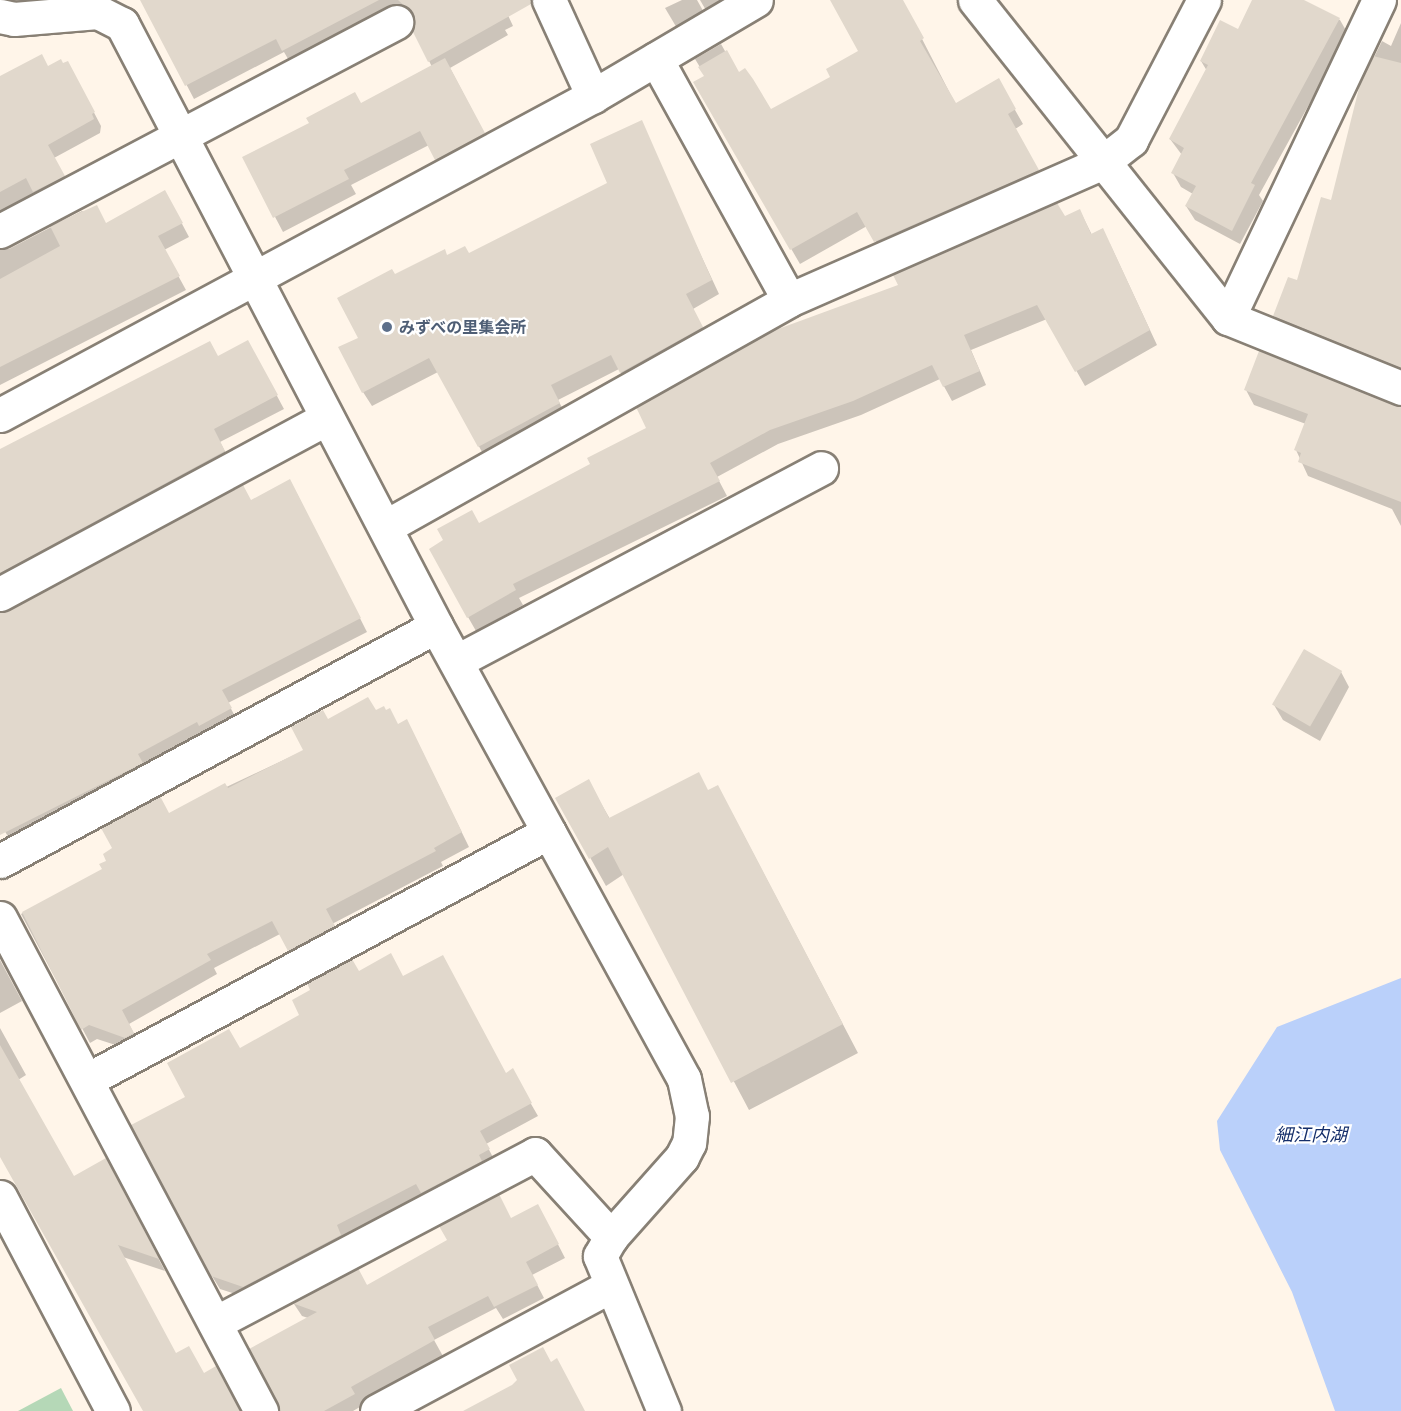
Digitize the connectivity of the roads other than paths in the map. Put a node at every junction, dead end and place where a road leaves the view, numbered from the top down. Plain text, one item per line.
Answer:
1 (549, 0) edge
2 (756, 0) edge
3 (975, 0) edge
4 (1204, 0) edge
5 (1379, 0) edge
6 (0, 16) edge
7 (396, 22) dead end
8 (656, 59) junction
9 (593, 96) junction
10 (180, 135) junction
11 (1103, 162) junction
12 (0, 231) edge
13 (254, 281) junction
14 (789, 300) junction
15 (1228, 318) junction
16 (1401, 388) edge
17 (0, 415) edge
18 (327, 418) junction
19 (821, 468) dead end
20 (385, 527) junction
21 (0, 594) edge
22 (436, 626) junction
23 (457, 662) junction
24 (549, 832) junction
25 (0, 861) edge
26 (0, 918) edge
27 (87, 1080) junction
28 (0, 1197) edge
29 (611, 1237) junction
30 (610, 1286) junction
31 (215, 1323) junction
32 (113, 1411) edge
33 (261, 1411) edge
34 (377, 1411) edge
35 (664, 1411) edge

1 - 9 street
2 - 8 street
3 - 11 street
4 - 11 street
5 - 15 street
6 - 10 street
7 - 10 street
8 - 9 street
8 - 14 street
9 - 13 street
10 - 12 street
10 - 13 street
11 - 14 street
11 - 15 street
13 - 17 street
13 - 18 street
14 - 20 street
15 - 16 street
18 - 20 street
18 - 21 street
19 - 23 street
20 - 22 street
22 - 23 street
22 - 25 street
23 - 24 street
24 - 27 street
24 - 29 street
26 - 27 street
27 - 31 street
28 - 32 street
29 - 30 street
29 - 31 street
30 - 34 street
30 - 35 street
31 - 33 street

